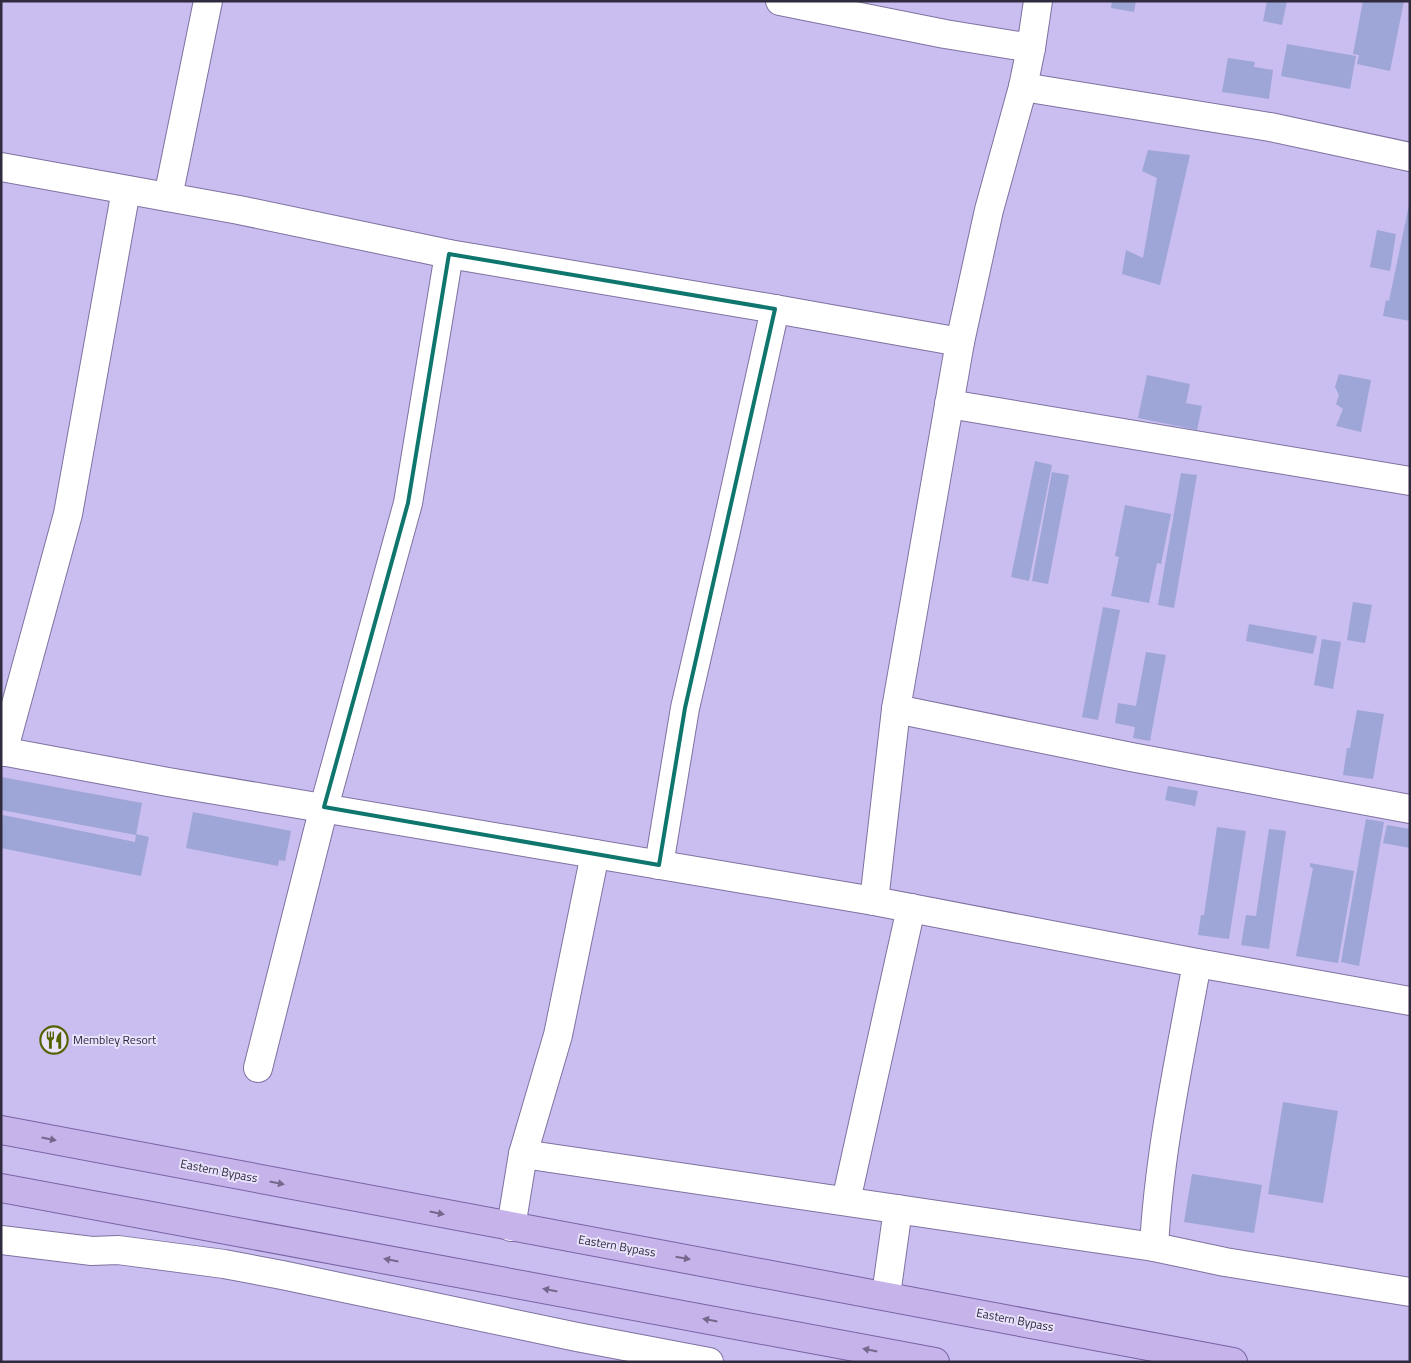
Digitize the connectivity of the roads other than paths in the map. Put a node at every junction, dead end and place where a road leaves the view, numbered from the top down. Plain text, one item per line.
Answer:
1 (208, 1) edge
2 (780, 1) edge
3 (1038, 1) edge
4 (1031, 48) junction
5 (1024, 87) junction
6 (1410, 158) edge
7 (1, 167) edge
8 (126, 190) junction
9 (168, 197) junction
10 (450, 254) junction
11 (775, 309) junction
12 (960, 342) junction
13 (949, 404) junction
14 (1410, 481) edge
15 (896, 709) junction
16 (2, 751) edge
17 (324, 808) junction
18 (1410, 809) edge
19 (595, 854) junction
20 (659, 865) junction
21 (874, 900) junction
22 (911, 908) junction
23 (1197, 963) junction
24 (1410, 1001) edge
25 (258, 1068) dead end
26 (1, 1130) edge
27 (523, 1154) junction
28 (1, 1188) edge
29 (846, 1201) junction
30 (898, 1209) junction
31 (511, 1227) junction
32 (1, 1240) edge
33 (1154, 1247) junction
34 (1410, 1292) edge
35 (886, 1295) junction
36 (709, 1362) edge
37 (935, 1362) edge
38 (1233, 1362) edge

1 - 9 street
2 - 4 street
3 - 4 street
4 - 5 street
5 - 6 street
5 - 12 street
7 - 8 street
8 - 9 street
8 - 16 street
9 - 10 street
10 - 11 street
10 - 17 street
11 - 12 street
11 - 20 street
12 - 13 street
13 - 14 street
13 - 15 street
15 - 18 street
15 - 21 street
16 - 17 street
17 - 19 street
17 - 25 street
19 - 20 street
19 - 27 street
20 - 21 street
21 - 22 street
22 - 23 street
22 - 29 street
23 - 24 street
23 - 33 street
26 -> 31 main road, Eastern Bypass
27 - 29 street
27 - 31 street
37 -> 28 main road
29 - 30 street
30 - 33 street
30 - 35 street
31 -> 35 main road, Eastern Bypass
32 - 36 street
33 - 34 street
35 - 38 main road, Eastern Bypass

